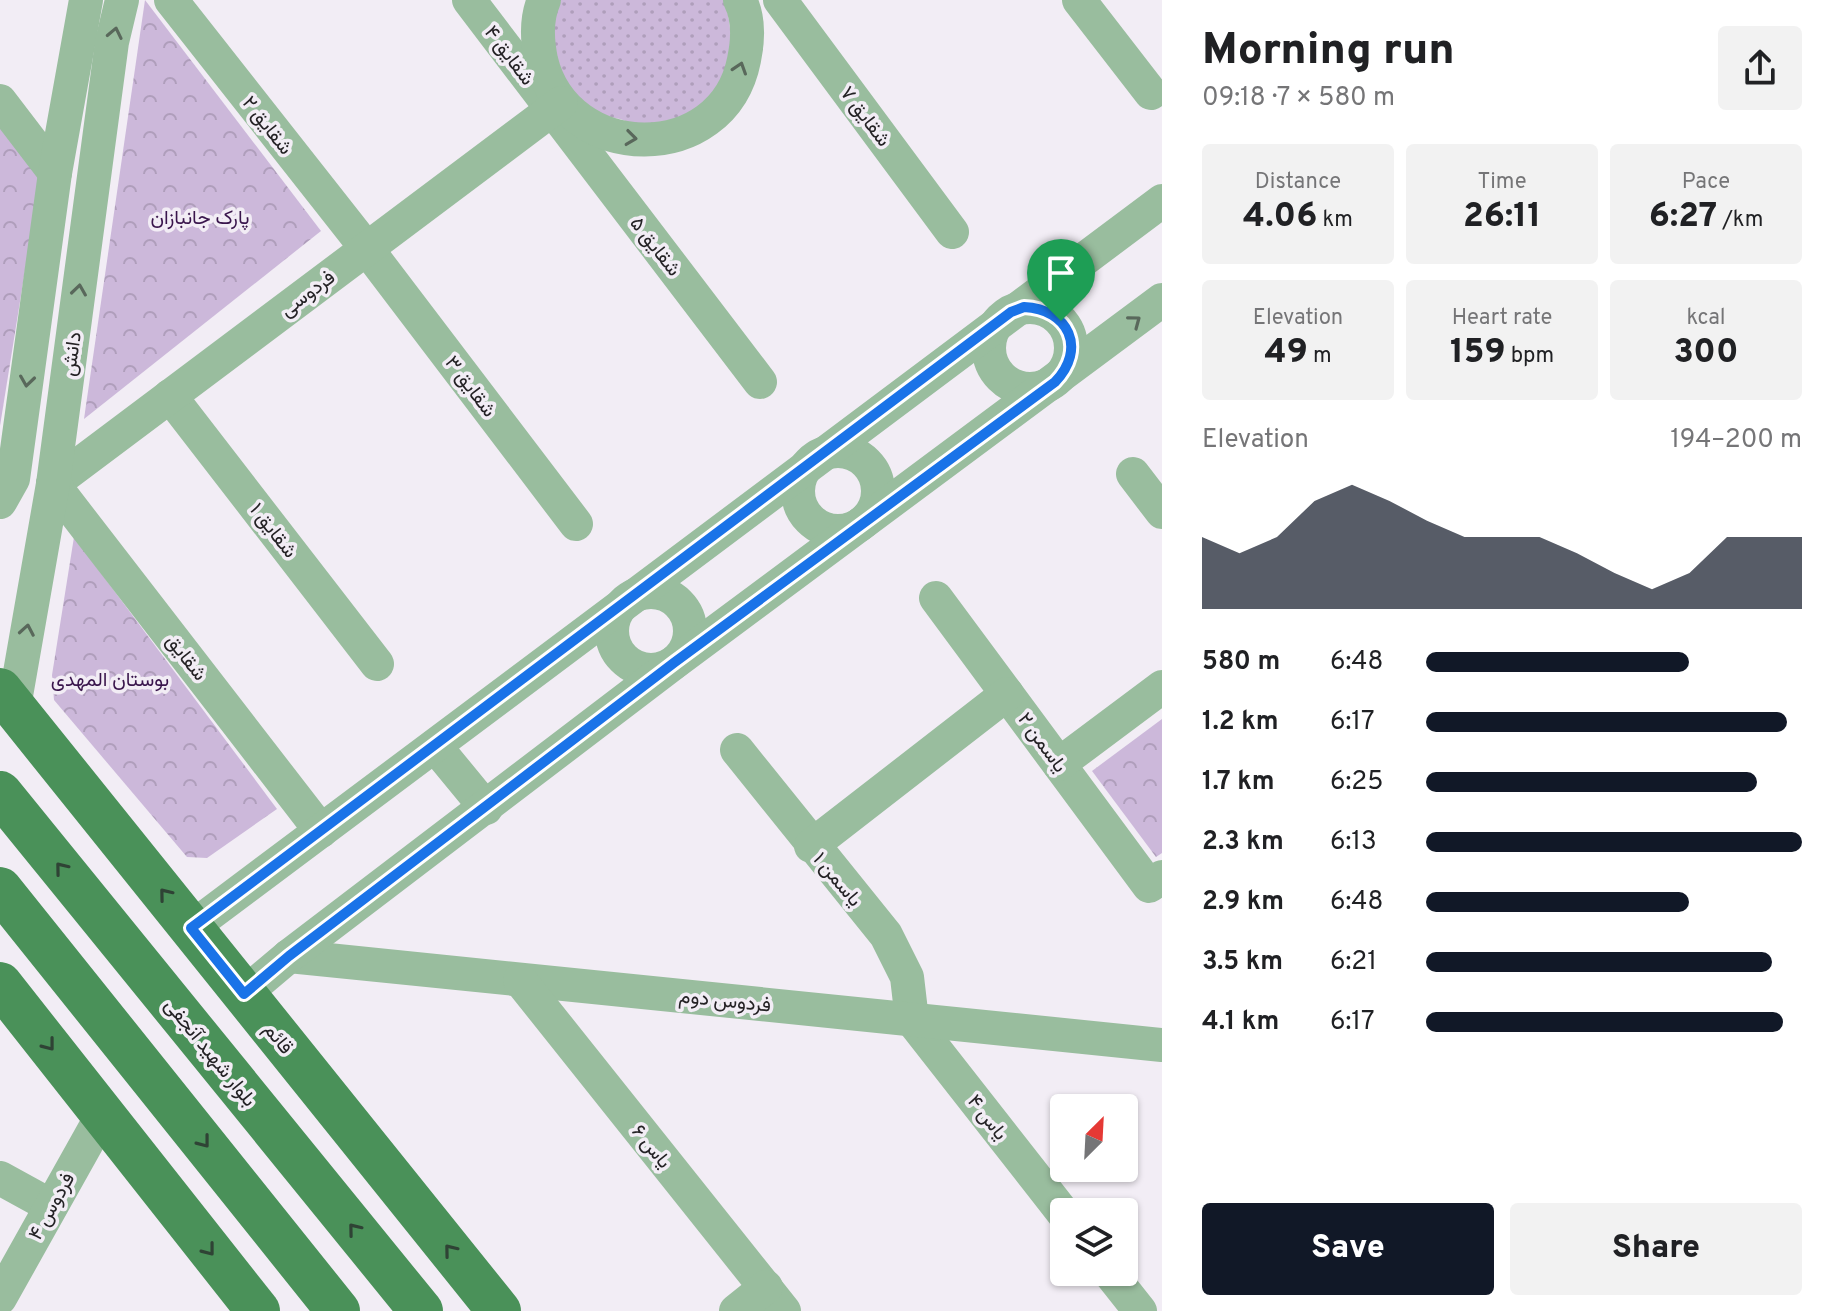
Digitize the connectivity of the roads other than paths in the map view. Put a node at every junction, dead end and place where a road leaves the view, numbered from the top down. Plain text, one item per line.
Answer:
1 (86, 0) edge
2 (122, 0) edge
3 (171, 0) edge
4 (469, 0) edge
5 (544, 0) edge
6 (740, 0) edge
7 (780, 0) edge
8 (1079, 0) edge
9 (1151, 93) dead end
10 (0, 101) edge
11 (556, 107) junction
12 (55, 173) junction
13 (1162, 201) edge
14 (952, 232) dead end
15 (367, 249) junction
16 (1162, 300) edge
17 (1011, 312) junction
18 (760, 382) dead end
19 (1055, 382) junction
20 (170, 396) junction
21 (816, 457) junction
22 (1133, 474) dead end
23 (53, 484) junction
24 (7, 491) edge
25 (1162, 512) edge
26 (865, 521) junction
27 (576, 524) dead end
28 (631, 597) junction
29 (936, 598) dead end
30 (675, 662) junction
31 (377, 664) dead end
32 (1162, 687) edge
33 (1007, 694) junction
34 (7, 698) edge
35 (435, 746) junction
36 (737, 750) dead end
37 (1059, 764) junction
38 (0, 793) edge
39 (486, 808) junction
40 (321, 831) junction
41 (811, 846) junction
42 (1156, 882) edge
43 (0, 889) edge
44 (191, 928) junction
45 (289, 956) junction
46 (520, 980) junction
47 (0, 984) edge
48 (244, 994) junction
49 (912, 1020) junction
50 (1162, 1045) edge
51 (103, 1114) junction
52 (0, 1178) edge
53 (1051, 1198) edge
54 (51, 1206) junction
55 (1120, 1286) edge
56 (0, 1298) edge
57 (775, 1299) edge
58 (258, 1311) edge
59 (338, 1311) edge
60 (421, 1311) edge
61 (499, 1311) edge
62 (736, 1311) edge
63 (1140, 1311) edge

1 - 12 street, دانش
23 -> 2 street, دانش
3 - 15 street, شقایق ۲
4 - 11 street, شقایق ۴
5 - 11 street
11 -> 6 street
7 - 14 street, شقایق ۷
8 - 9 street
10 - 12 street
11 - 15 street, فردوسی
11 - 18 street, شقایق ۵
12 -> 24 street, دانش
13 - 17 street
15 - 20 street, فردوسی
15 - 27 street, شقایق ۳
19 -> 16 street
17 - 19 street
17 - 19 street
17 - 21 street
19 - 26 street
20 - 23 street, فردوسی
20 - 31 street, شقایق ۱
21 - 26 street
21 - 26 street
21 - 28 street
22 - 25 street
23 - 24 street
34 -> 23 street, دانش
23 - 40 street, شقایق
26 - 30 street
28 - 30 street
28 - 30 street
28 - 35 street
29 - 33 street, یاسمن ۲
30 - 39 street
32 - 37 street
33 - 37 street, یاسمن ۲
33 - 41 street
44 -> 34 main road, قائم
35 - 39 street
35 - 40 street
36 - 41 street, یاسمن ۱
37 - 42 street, یاسمن ۲
60 -> 38 main road, بلوار شهید آنجفی
39 - 45 street
40 - 44 street
41 - 49 street, یاسمن ۱
43 -> 59 main road
44 - 48 main road, قائم
45 - 46 street, فردوس دوم
45 - 48 street
46 - 49 street, فردوس دوم
46 - 57 street, یاس ۶
47 -> 51 main road
61 -> 48 main road, قائم
49 - 50 street, فردوس دوم
49 - 53 street, یاس ۴
51 - 54 street, فردوس ۴
51 -> 58 main road
52 - 54 street
54 - 56 street, فردوس ۴
55 - 63 street
57 - 62 street

